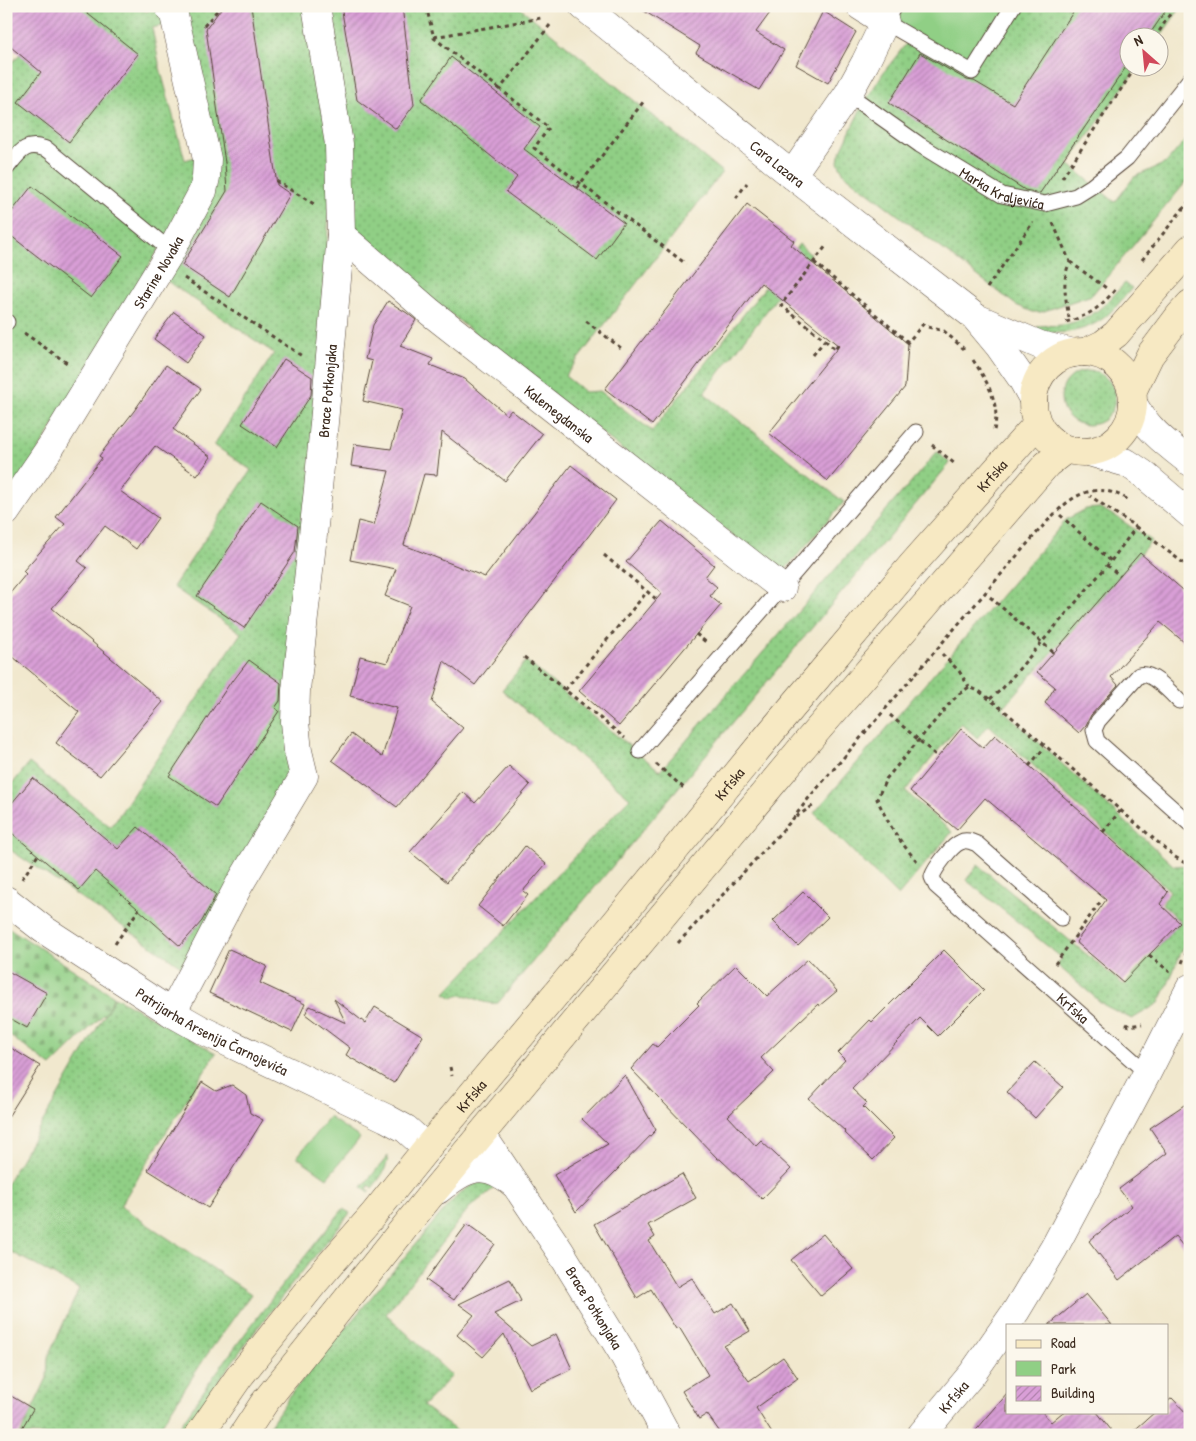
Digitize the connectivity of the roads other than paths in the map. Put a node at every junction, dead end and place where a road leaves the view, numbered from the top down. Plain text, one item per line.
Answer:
1 (168, 6) edge
2 (316, 6) edge
3 (583, 6) edge
4 (860, 6) edge
5 (1013, 6) edge
6 (890, 14) edge
7 (1190, 79) edge
8 (848, 94) junction
9 (6, 169) edge
10 (792, 175) junction
11 (341, 228) junction
12 (1190, 248) edge
13 (167, 257) junction
14 (1190, 304) edge
15 (974, 316) junction
16 (1080, 352) junction
17 (1133, 397) junction
18 (1035, 412) junction
19 (916, 432) road end
20 (1077, 451) junction
21 (1190, 462) edge
22 (6, 512) edge
23 (1190, 514) edge
24 (782, 588) junction
25 (1179, 700) dead end
26 (640, 751) road end
27 (1190, 824) edge
28 (13, 891) edge
29 (1061, 918) dead end
30 (1184, 984) edge
31 (172, 1013) junction
32 (1147, 1073) junction
33 (482, 1135) junction
34 (426, 1148) junction
35 (515, 1186) junction
36 (429, 1197) junction
37 (1007, 1324) edge
38 (1006, 1326) edge
39 (199, 1435) edge
40 (243, 1435) edge
41 (667, 1435) edge
42 (921, 1435) edge

1 - 13 street, Starine Novaka
2 - 11 street, Brace Potkonjaka
3 - 10 street, Cara Lazara
4 - 6 street
5 - 6 lane
6 - 8 street
7 - 8 lane, Marka Kraljevića
8 - 10 street
9 - 13 lane
10 - 15 street, Cara Lazara
11 - 24 street, Kalemegdanska
11 - 31 street, Brace Potkonjaka
12 - 16 main road
13 - 22 street, Starine Novaka
14 - 17 main road
15 - 16 street, Cara Lazara
15 - 18 street, Cara Lazara
16 - 17 main road
16 - 18 main road
17 - 20 main road
17 - 21 street
18 - 20 main road
18 - 34 main road, Krfska
19 - 24 lane
20 - 23 street
20 - 33 main road
24 - 26 lane
25 - 27 lane
28 - 31 street, Patrijarha Arsenija Čarnojevića
29 - 32 lane, Krfska
30 - 32 street, Krfska
31 - 34 street, Patrijarha Arsenija Čarnojevića
32 - 37 street, Krfska
33 - 35 street, Brace Potkonjaka
33 - 36 main road
34 - 39 main road, Krfska
35 - 36 street, Brace Potkonjaka
35 - 41 street, Brace Potkonjaka
36 - 40 main road
38 - 42 street, Krfska

